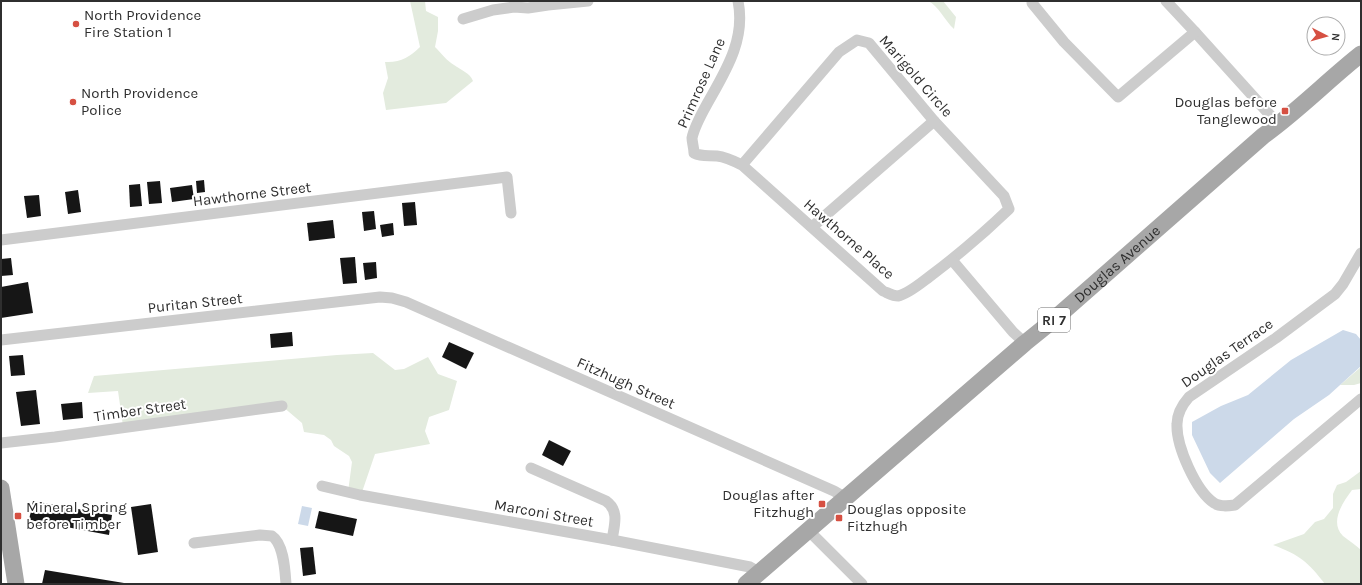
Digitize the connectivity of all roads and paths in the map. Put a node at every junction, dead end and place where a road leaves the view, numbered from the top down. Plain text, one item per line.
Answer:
1 (588, 1) edge
2 (738, 1) edge
3 (1166, 1) edge
4 (1032, 3) dead end
5 (463, 19) dead end
6 (1195, 32) junction
7 (1361, 54) edge
8 (934, 121) junction
9 (1278, 125) junction
10 (694, 153) joint
11 (742, 165) junction
12 (511, 213) dead end
13 (812, 226) junction
14 (1, 240) edge
15 (1361, 253) edge
16 (952, 260) junction
17 (392, 298) joint
18 (1, 340) edge
19 (1025, 342) junction
20 (1361, 399) edge
21 (282, 406) dead end
22 (1, 443) edge
23 (531, 468) dead end
24 (322, 486) dead end
25 (1, 488) edge
26 (846, 498) junction
27 (808, 530) junction
28 (612, 540) junction
29 (194, 543) dead end
30 (759, 572) junction
31 (16, 584) edge
32 (286, 584) edge
33 (746, 584) edge
34 (862, 584) edge

1 - 5 street
2 - 10 street, Primrose Lane
3 - 6 street
4 - 6 street
6 - 9 street
7 - 9 main road, Douglas Avenue / RI 7
8 - 11 street, Marigold Circle
8 - 13 street
8 - 16 street, Marigold Circle
9 - 19 main road, Douglas Avenue / RI 7
10 - 11 street, Hawthorne Place
11 - 13 street, Hawthorne Place
12 - 14 street, Hawthorne Street
13 - 16 street, Hawthorne Place
15 - 20 street, Douglas Terrace
16 - 19 street
17 - 18 street, Puritan Street
17 - 26 street, Fitzhugh Street
19 - 26 main road, Douglas Avenue / RI 7
21 - 22 street, Timber Street
23 - 28 street
24 - 28 street, Marconi Street
25 - 31 main road
26 - 27 main road, Douglas Avenue / RI 7
27 - 30 main road, Douglas Avenue / RI 7
27 - 34 street
28 - 30 street, Marconi Street
29 - 32 street
30 - 33 main road, Douglas Avenue / RI 7

